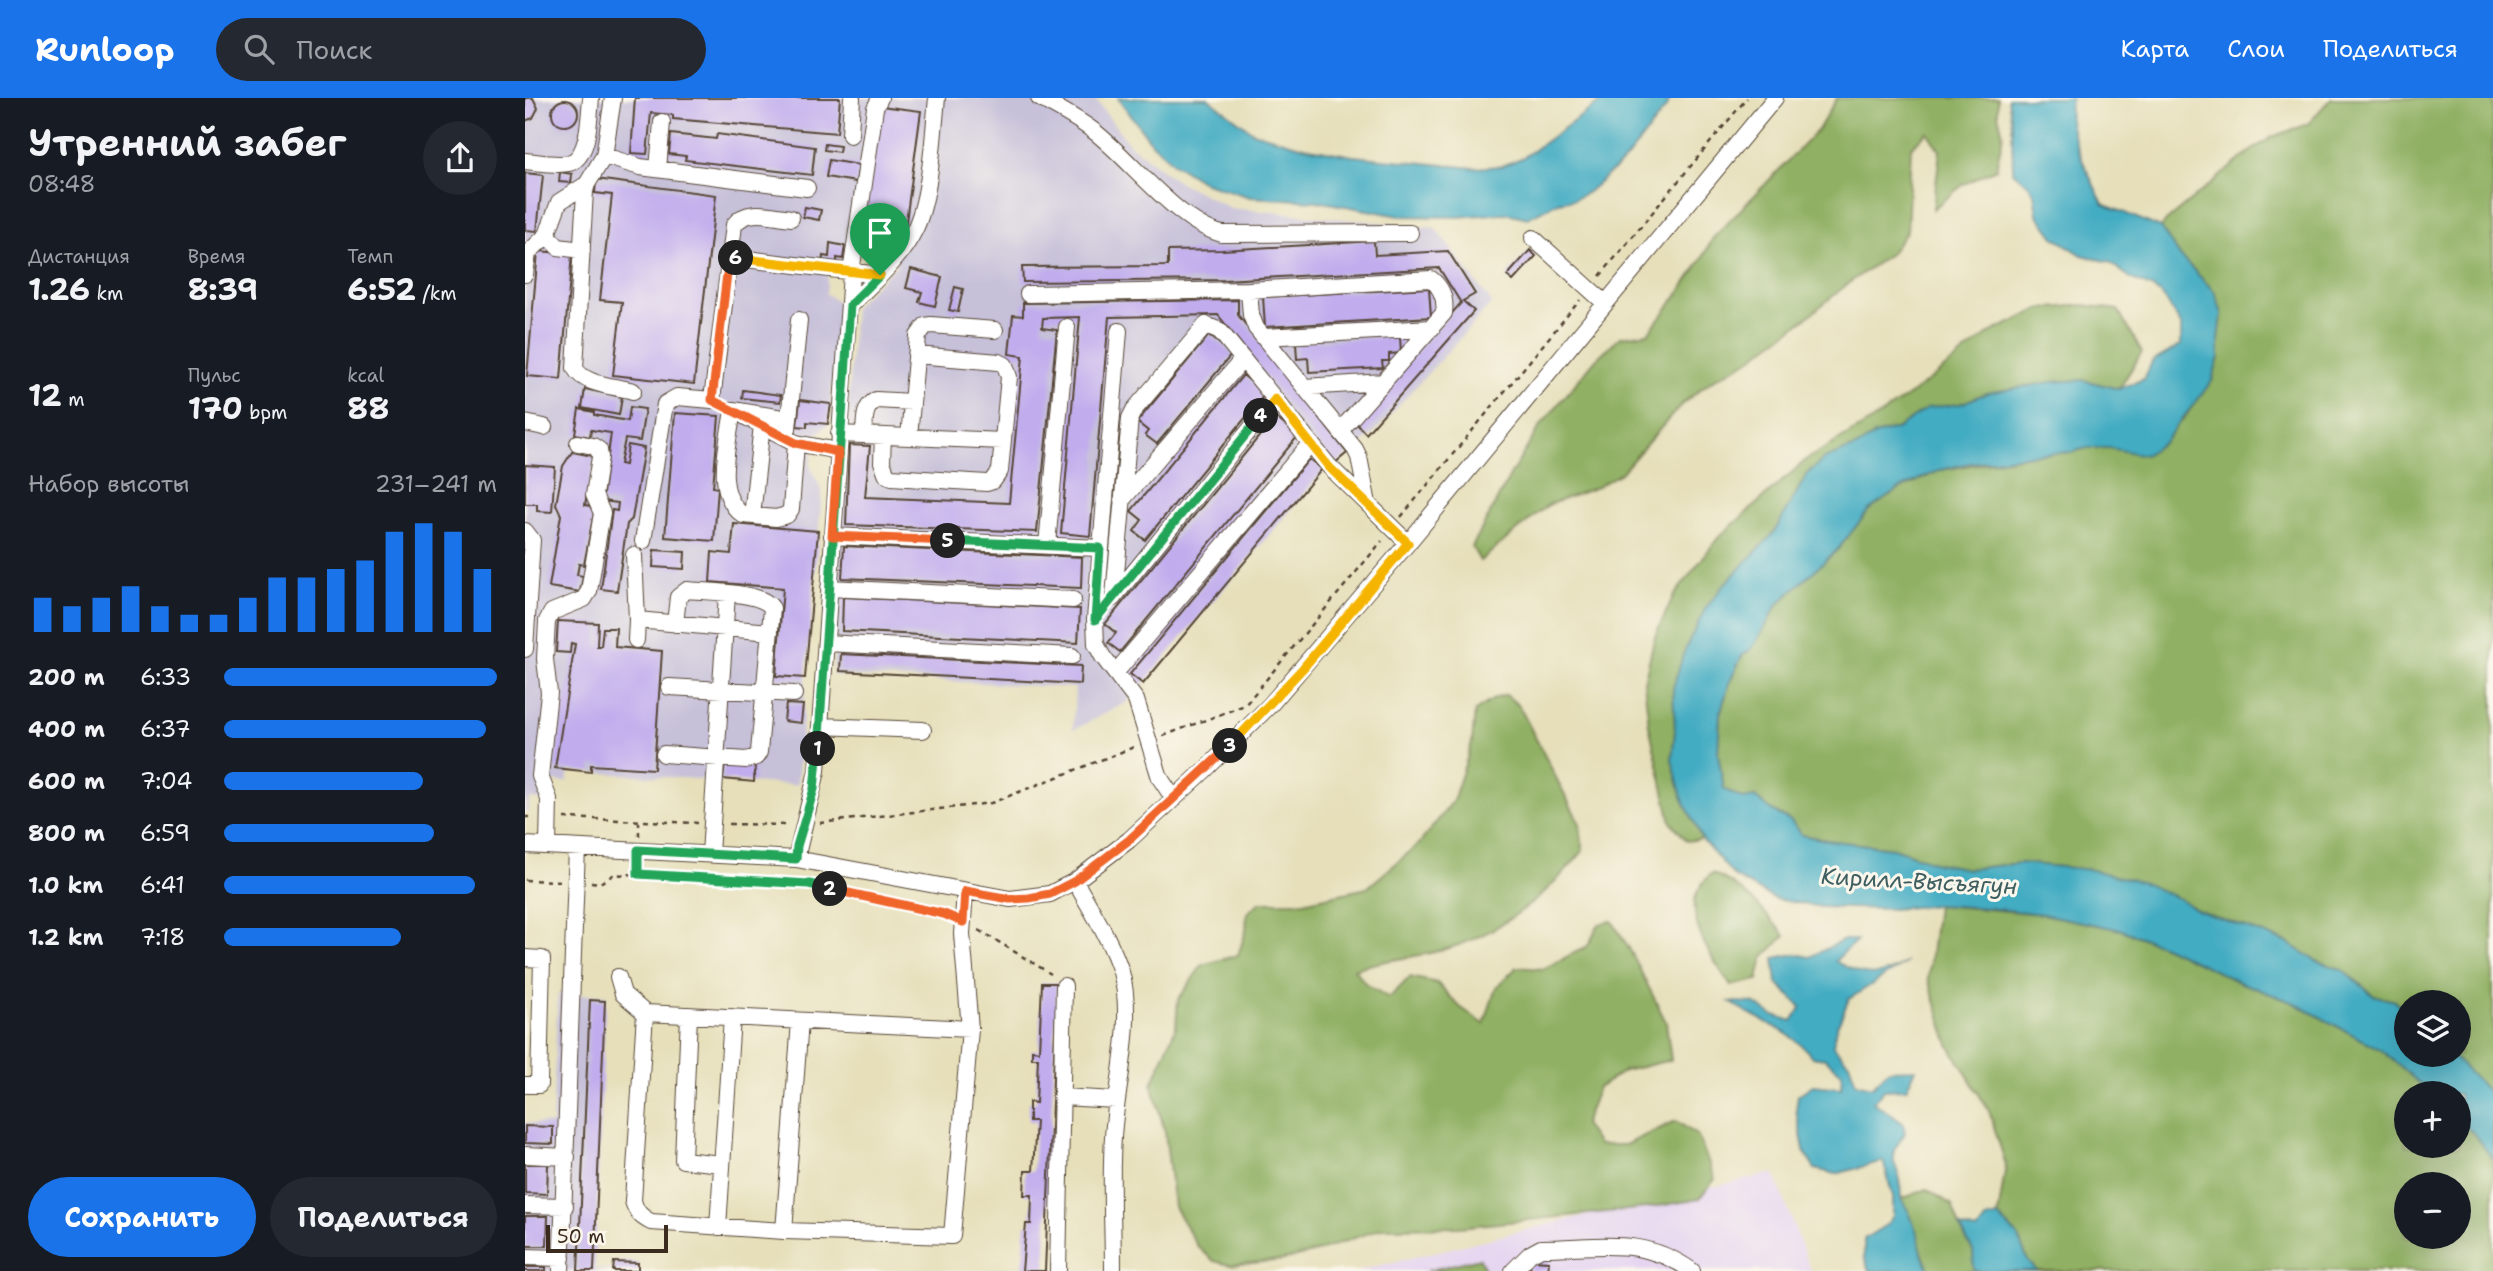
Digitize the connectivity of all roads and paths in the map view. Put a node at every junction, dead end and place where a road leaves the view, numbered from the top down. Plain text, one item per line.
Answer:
1 (591, 98) edge
2 (613, 98) edge
3 (852, 98) edge
4 (880, 98) edge
5 (937, 98) edge
6 (1039, 98) edge
7 (1775, 98) edge
8 (662, 122) dead end
9 (850, 135) dead end
10 (604, 156) junction
11 (525, 161) edge
12 (658, 169) junction
13 (587, 184) junction
14 (807, 188) dead end
15 (791, 218) dead end
16 (1410, 233) dead end
17 (547, 235) junction
18 (1533, 237) dead end
19 (533, 246) junction
20 (562, 248) junction
21 (582, 250) junction
22 (729, 257) junction
23 (851, 273) junction
24 (525, 274) edge
25 (880, 275) junction
26 (1249, 290) junction
27 (1028, 293) dead end
28 (1605, 303) junction
29 (850, 305) junction
30 (799, 320) dead end
31 (1067, 327) dead end
32 (1432, 328) junction
33 (995, 330) dead end
34 (1119, 331) dead end
35 (1264, 338) junction
36 (916, 355) junction
37 (1243, 359) junction
38 (1384, 382) junction
39 (1304, 387) junction
40 (633, 391) dead end
41 (1275, 399) junction
42 (712, 400) junction
43 (912, 402) junction
44 (733, 410) junction
45 (789, 419) junction
46 (525, 423) edge
47 (762, 425) junction
48 (544, 427) dead end
49 (1341, 431) junction
50 (839, 434) junction
51 (864, 435) junction
52 (883, 436) junction
53 (909, 437) junction
54 (792, 440) junction
55 (1003, 440) junction
56 (578, 443) dead end
57 (1310, 444) junction
58 (838, 452) junction
59 (1122, 500) junction
60 (1368, 505) junction
61 (752, 516) junction
62 (525, 531) edge
63 (832, 536) junction
64 (1408, 543) junction
65 (1047, 545) junction
66 (1100, 548) junction
67 (829, 588) junction
68 (727, 594) junction
69 (1114, 596) junction
70 (1073, 600) dead end
71 (526, 612) edge
72 (1095, 620) junction
73 (637, 621) junction
74 (675, 624) junction
75 (725, 628) junction
76 (770, 632) junction
77 (636, 640) dead end
78 (826, 643) junction
79 (525, 649) edge
80 (1072, 656) dead end
81 (1116, 672) junction
82 (669, 687) dead end
83 (720, 690) junction
84 (764, 692) junction
85 (794, 694) dead end
86 (820, 726) junction
87 (923, 730) dead end
88 (664, 754) dead end
89 (715, 758) junction
90 (1174, 799) junction
91 (639, 821) dead end
92 (525, 845) edge
93 (548, 846) junction
94 (577, 848) junction
95 (638, 850) junction
96 (710, 854) junction
97 (796, 859) junction
98 (638, 874) junction
99 (525, 880) edge
100 (1075, 881) junction
101 (577, 882) junction
102 (965, 891) junction
103 (963, 922) junction
104 (525, 958) edge
105 (618, 977) dead end
106 (1064, 986) joint
107 (645, 1013) junction
108 (689, 1015) junction
109 (732, 1017) junction
110 (800, 1021) junction
111 (970, 1029) junction
112 (525, 1085) edge
113 (1061, 1097) junction
114 (1116, 1100) junction
115 (525, 1155) edge
116 (567, 1157) junction
117 (722, 1164) junction
118 (525, 1205) edge
119 (565, 1206) junction
120 (718, 1227) junction
121 (784, 1231) junction
122 (1113, 1235) junction
123 (525, 1257) edge
124 (562, 1265) edge
125 (1058, 1271) edge
126 (1113, 1271) edge
127 (1124, 1271) edge
128 (1513, 1271) edge
129 (1692, 1271) edge

1 - 11 street
2 - 10 street
3 - 9 street
4 - 23 street
5 - 25 street
6 - 16 street
7 - 28 street
8 - 12 street
10 - 12 street
10 - 13 street
12 - 14 street
13 - 17 street
13 - 21 street
15 - 22 street
17 - 19 street
17 - 20 street
18 - 28 street
19 - 20 street
19 - 24 street
20 - 21 street
21 - 40 street
22 - 23 street
22 - 42 street
23 - 25 street
23 - 29 street
25 - 29 street
26 - 27 street
26 - 32 street
26 - 35 street
28 - 64 street
29 - 50 street
30 - 45 street
31 - 65 street
32 - 35 street
32 - 38 street
33 - 36 street
34 - 66 street
35 - 39 street
36 - 43 street
36 - 55 street
37 - 41 street
37 - 59 street
37 - 59 street
38 - 39 street
38 - 49 street
39 - 49 street
41 - 57 street
41 - 69 street
42 - 44 street
42 - 73 street
43 - 51 street
43 - 53 street
44 - 45 street
44 - 47 street
44 - 61 street
45 - 54 street
46 - 48 street
47 - 54 street
47 - 61 street
49 - 60 street
50 - 51 street
50 - 58 street
51 - 52 street
52 - 53 street
52 - 55 street
53 - 55 street
54 - 58 street
54 - 61 street
56 - 93 street
57 - 60 street
57 - 81 street
58 - 63 street
59 - 69 street
60 - 64 street
62 - 71 street
63 - 65 street
63 - 67 street
64 - 90 street
65 - 66 street
66 - 72 street
67 - 70 street
67 - 78 street
68 - 74 street
68 - 75 street
68 - 76 street
69 - 72 street
71 - 79 street
72 - 81 street
73 - 74 street
73 - 77 street
74 - 75 street
75 - 76 street
75 - 83 street
76 - 84 street
78 - 80 street
78 - 86 street
81 - 90 street
82 - 83 street
83 - 84 street
83 - 89 street
84 - 85 street
84 - 89 street
86 - 87 street
86 - 97 street
88 - 89 street
89 - 96 street
90 - 100 street
91 - 95 path
92 - 93 street
93 - 94 street
94 - 95 street
94 - 101 street
95 - 96 street
95 - 98 path
96 - 97 street
97 - 102 street
98 - 101 path
98 - 103 path
99 - 101 path
100 - 102 street
100 - 114 street
101 - 116 street
102 - 103 street
103 - 106 path
103 - 111 street
104 - 112 street
105 - 107 street
106 - 113 street
107 - 108 street
107 - 120 street
108 - 109 street
108 - 117 street
109 - 110 street
109 - 117 street
110 - 111 street
110 - 121 street
111 - 121 street
113 - 114 street
113 - 125 street
114 - 122 street
115 - 116 street
116 - 119 street
117 - 120 street
118 - 119 street
119 - 124 street
120 - 121 street
122 - 126 street
122 - 127 street
123 - 124 street
128 - 129 street

